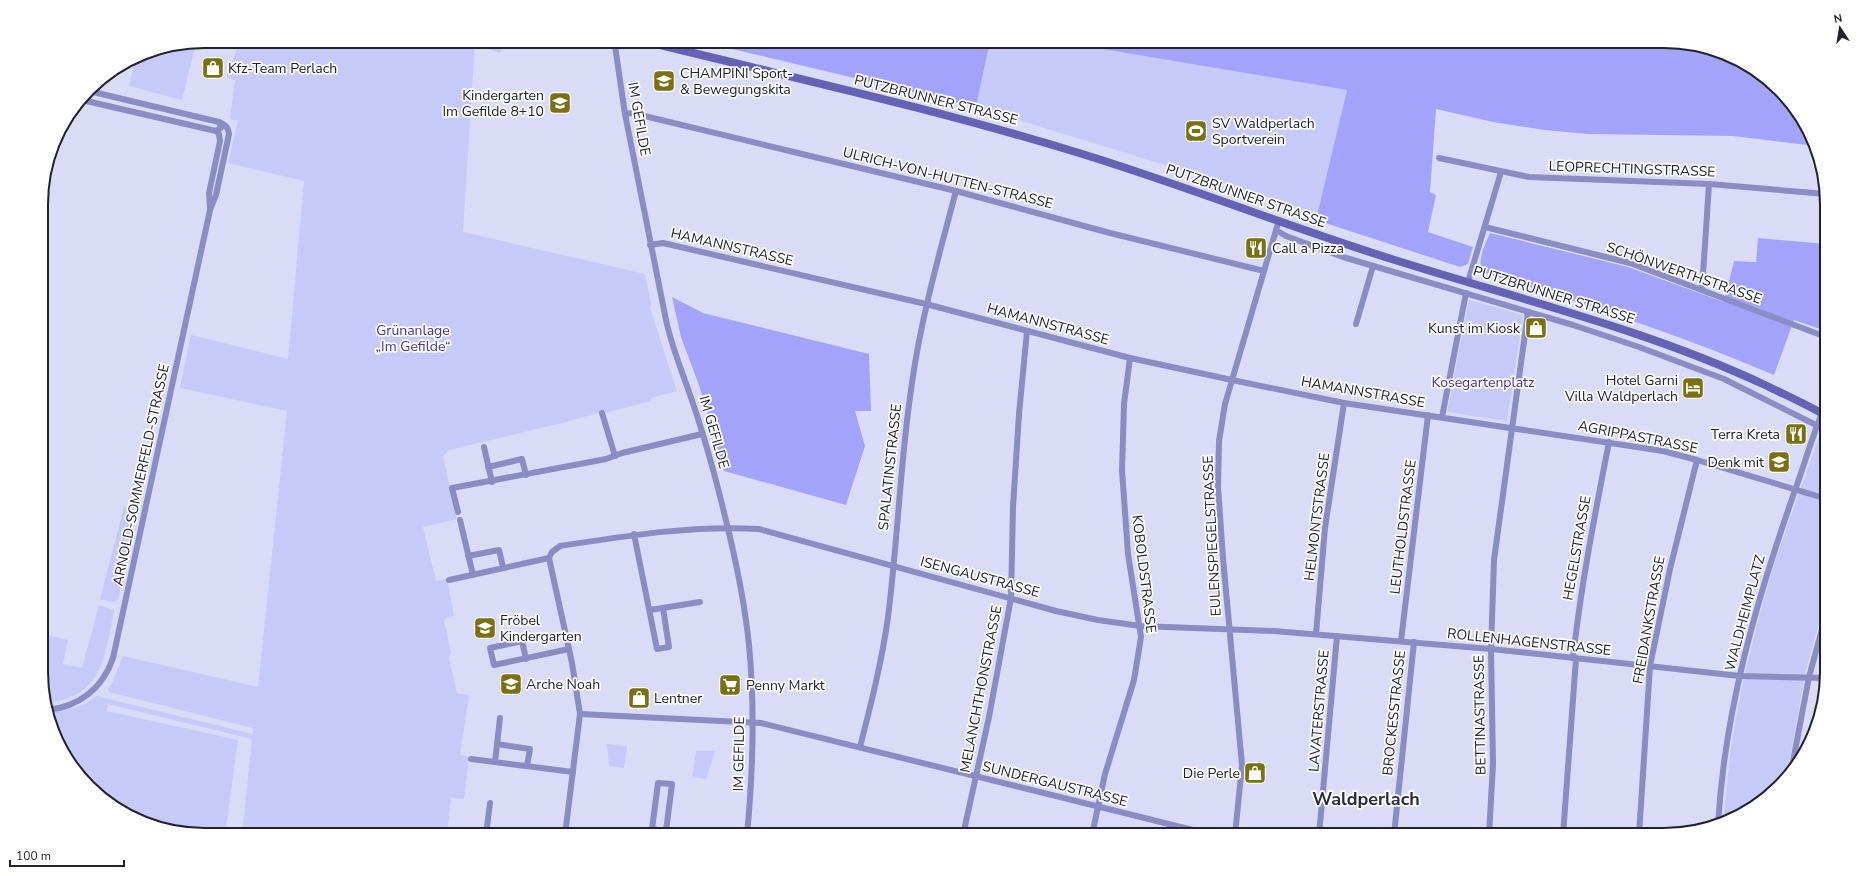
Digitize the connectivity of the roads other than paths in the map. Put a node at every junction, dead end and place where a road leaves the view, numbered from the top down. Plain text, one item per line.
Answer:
1 (615, 48) edge
2 (673, 48) edge
3 (95, 93) edge
4 (87, 101) edge
5 (625, 114) junction
6 (218, 122) junction
7 (216, 131) junction
8 (1439, 158) dead end
9 (1501, 172) junction
10 (1709, 184) junction
11 (956, 192) junction
12 (1820, 193) edge
13 (210, 210) junction
14 (1279, 220) junction
15 (1485, 227) junction
16 (1276, 230) junction
17 (650, 245) junction
18 (1372, 266) junction
19 (1264, 271) junction
20 (1468, 282) junction
21 (1702, 290) junction
22 (1466, 293) junction
23 (926, 304) junction
24 (1528, 312) junction
25 (1356, 324) dead end
26 (1027, 331) junction
27 (1820, 335) edge
28 (1130, 358) junction
29 (1232, 380) junction
30 (1344, 403) junction
31 (1820, 412) edge
32 (602, 413) dead end
33 (1428, 415) junction
34 (1442, 417) junction
35 (1820, 421) edge
36 (1818, 425) junction
37 (1511, 428) junction
38 (702, 434) junction
39 (1609, 442) junction
40 (484, 447) dead end
41 (615, 456) junction
42 (1697, 460) junction
43 (488, 467) junction
44 (526, 475) junction
45 (492, 482) junction
46 (1795, 491) junction
47 (1820, 498) edge
48 (458, 512) dead end
49 (460, 520) dead end
50 (728, 528) junction
51 (634, 534) junction
52 (468, 556) junction
53 (549, 558) junction
54 (893, 566) junction
55 (503, 567) junction
56 (473, 574) junction
57 (449, 580) dead end
58 (1011, 598) junction
59 (700, 602) dead end
60 (663, 608) junction
61 (650, 610) junction
62 (1140, 626) junction
63 (1229, 628) junction
64 (1316, 634) junction
65 (1337, 636) junction
66 (1820, 637) edge
67 (1401, 641) junction
68 (1414, 642) junction
69 (569, 649) junction
70 (1491, 649) junction
71 (1574, 658) junction
72 (526, 659) junction
73 (1650, 666) junction
74 (1740, 676) junction
75 (1809, 677) junction
76 (1820, 678) edge
77 (52, 709) edge
78 (580, 714) junction
79 (500, 718) dead end
80 (752, 723) junction
81 (497, 744) junction
82 (860, 747) junction
83 (471, 759) dead end
84 (1793, 760) edge
85 (495, 762) junction
86 (528, 766) junction
87 (573, 772) junction
88 (976, 776) junction
89 (490, 803) dead end
90 (1098, 807) junction
91 (1719, 818) edge
92 (487, 828) edge
93 (566, 828) edge
94 (652, 828) edge
95 (666, 828) edge
96 (748, 828) edge
97 (965, 828) edge
98 (1094, 828) edge
99 (1184, 828) edge
100 (1236, 828) edge
101 (1320, 828) edge
102 (1395, 828) edge
103 (1490, 828) edge
104 (1563, 828) edge
105 (1639, 828) edge

1 - 5 street, IM GEFILDE
2 - 14 main road, PUTZBRUNNER STRASSE
3 - 6 street
4 - 7 street
5 - 11 street, ULRICH-VON-HUTTEN-STRASSE
5 - 17 street, IM GEFILDE
6 - 7 street, ARNOLD-SOMMERFELD-STRASSE
6 - 13 street, ARNOLD-SOMMERFELD-STRASSE
7 - 13 street, ARNOLD-SOMMERFELD-STRASSE
8 - 9 street, LEOPRECHTINGSTRASSE
9 - 10 street, LEOPRECHTINGSTRASSE
9 - 15 street
10 - 12 street, LEOPRECHTINGSTRASSE
10 - 21 street
11 - 19 street, ULRICH-VON-HUTTEN-STRASSE
11 - 23 street, SPALATINSTRASSE
13 - 77 street, ARNOLD-SOMMERFELD-STRASSE
14 - 16 street, EULENSPIEGELSTRASSE
14 - 20 main road, PUTZBRUNNER STRASSE
15 - 20 street
15 - 21 street, SCHÖNWERTHSTRASSE
16 - 18 street, PUTZBRUNNER STRASSE
16 - 19 street, EULENSPIEGELSTRASSE
17 - 23 street, HAMANNSTRASSE
17 - 38 street, IM GEFILDE
18 - 22 street, PUTZBRUNNER STRASSE
18 - 25 street
19 - 29 street, EULENSPIEGELSTRASSE
20 - 31 main road, PUTZBRUNNER STRASSE
21 - 27 street, SCHÖNWERTHSTRASSE
22 - 24 street, PUTZBRUNNER STRASSE
22 - 34 street
23 - 26 street, HAMANNSTRASSE
23 - 54 street, SPALATINSTRASSE
24 - 36 street, PUTZBRUNNER STRASSE
24 - 37 street
26 - 28 street, HAMANNSTRASSE
26 - 58 street, MELANCHTHONSTRASSE
28 - 29 street, HAMANNSTRASSE
28 - 62 street, KOBOLDSTRASSE
29 - 30 street, HAMANNSTRASSE
29 - 63 street, EULENSPIEGELSTRASSE
30 - 33 street, HAMANNSTRASSE
30 - 64 street, HELMONTSTRASSE
32 - 41 street
33 - 34 street, HAMANNSTRASSE
33 - 67 street, LEUTHOLDSTRASSE
34 - 37 street
35 - 36 street, WALDHEIMPLATZ
36 - 46 street, WALDHEIMPLATZ
37 - 39 street, AGRIPPASTRASSE
37 - 70 street, BETTINASTRASSE
38 - 41 street
38 - 50 street, IM GEFILDE
39 - 42 street, AGRIPPASTRASSE
39 - 71 street, HEGELSTRASSE
40 - 43 street
41 - 44 street
42 - 46 street, AGRIPPASTRASSE
42 - 73 street, FREIDANKSTRASSE
43 - 44 street
43 - 45 street
44 - 45 street
45 - 48 street
46 - 47 street, AGRIPPASTRASSE
46 - 74 street, WALDHEIMPLATZ
49 - 52 street
50 - 51 street, ISENGAUSTRASSE
50 - 54 street, ISENGAUSTRASSE
50 - 80 street, IM GEFILDE
51 - 53 street, ISENGAUSTRASSE
51 - 61 street
52 - 55 street
52 - 56 street
53 - 55 street
53 - 69 street
54 - 58 street, ISENGAUSTRASSE
54 - 82 street, SPALATINSTRASSE
55 - 56 street
56 - 57 street
58 - 62 street, ISENGAUSTRASSE
58 - 88 street, MELANCHTHONSTRASSE
59 - 60 street
60 - 61 street
60 - 61 street
62 - 63 street, ISENGAUSTRASSE
62 - 90 street, KOBOLDSTRASSE
63 - 64 street, ROLLENHAGENSTRASSE
63 - 100 street, EULENSPIEGELSTRASSE
64 - 65 street, ROLLENHAGENSTRASSE
65 - 67 street, ROLLENHAGENSTRASSE
65 - 101 street, LAVATERSTRASSE
66 - 75 street
67 - 68 street, ROLLENHAGENSTRASSE
68 - 70 street, ROLLENHAGENSTRASSE
68 - 102 street, BROCKESSTRASSE
69 - 72 street
69 - 78 street
70 - 71 street, ROLLENHAGENSTRASSE
70 - 103 street, BETTINASTRASSE
71 - 73 street, ROLLENHAGENSTRASSE
71 - 104 street, HEGELSTRASSE
72 - 72 street
73 - 74 street, ROLLENHAGENSTRASSE
73 - 105 street, FREIDANKSTRASSE
74 - 75 street, ROLLENHAGENSTRASSE
74 - 91 street, WALDHEIMPLATZ
75 - 76 street, ROLLENHAGENSTRASSE
75 - 84 street
78 - 80 street, SUNDERGAUSTRASSE
78 - 87 street
79 - 81 street
80 - 82 street, SUNDERGAUSTRASSE
80 - 96 street, IM GEFILDE
81 - 85 street
81 - 86 street
82 - 88 street, SUNDERGAUSTRASSE
83 - 85 street
85 - 86 street
86 - 87 street
87 - 93 street
88 - 90 street, SUNDERGAUSTRASSE
88 - 97 street, MELANCHTHONSTRASSE
89 - 92 street
90 - 98 street, KOBOLDSTRASSE
90 - 99 street, SUNDERGAUSTRASSE
94 - 95 street

